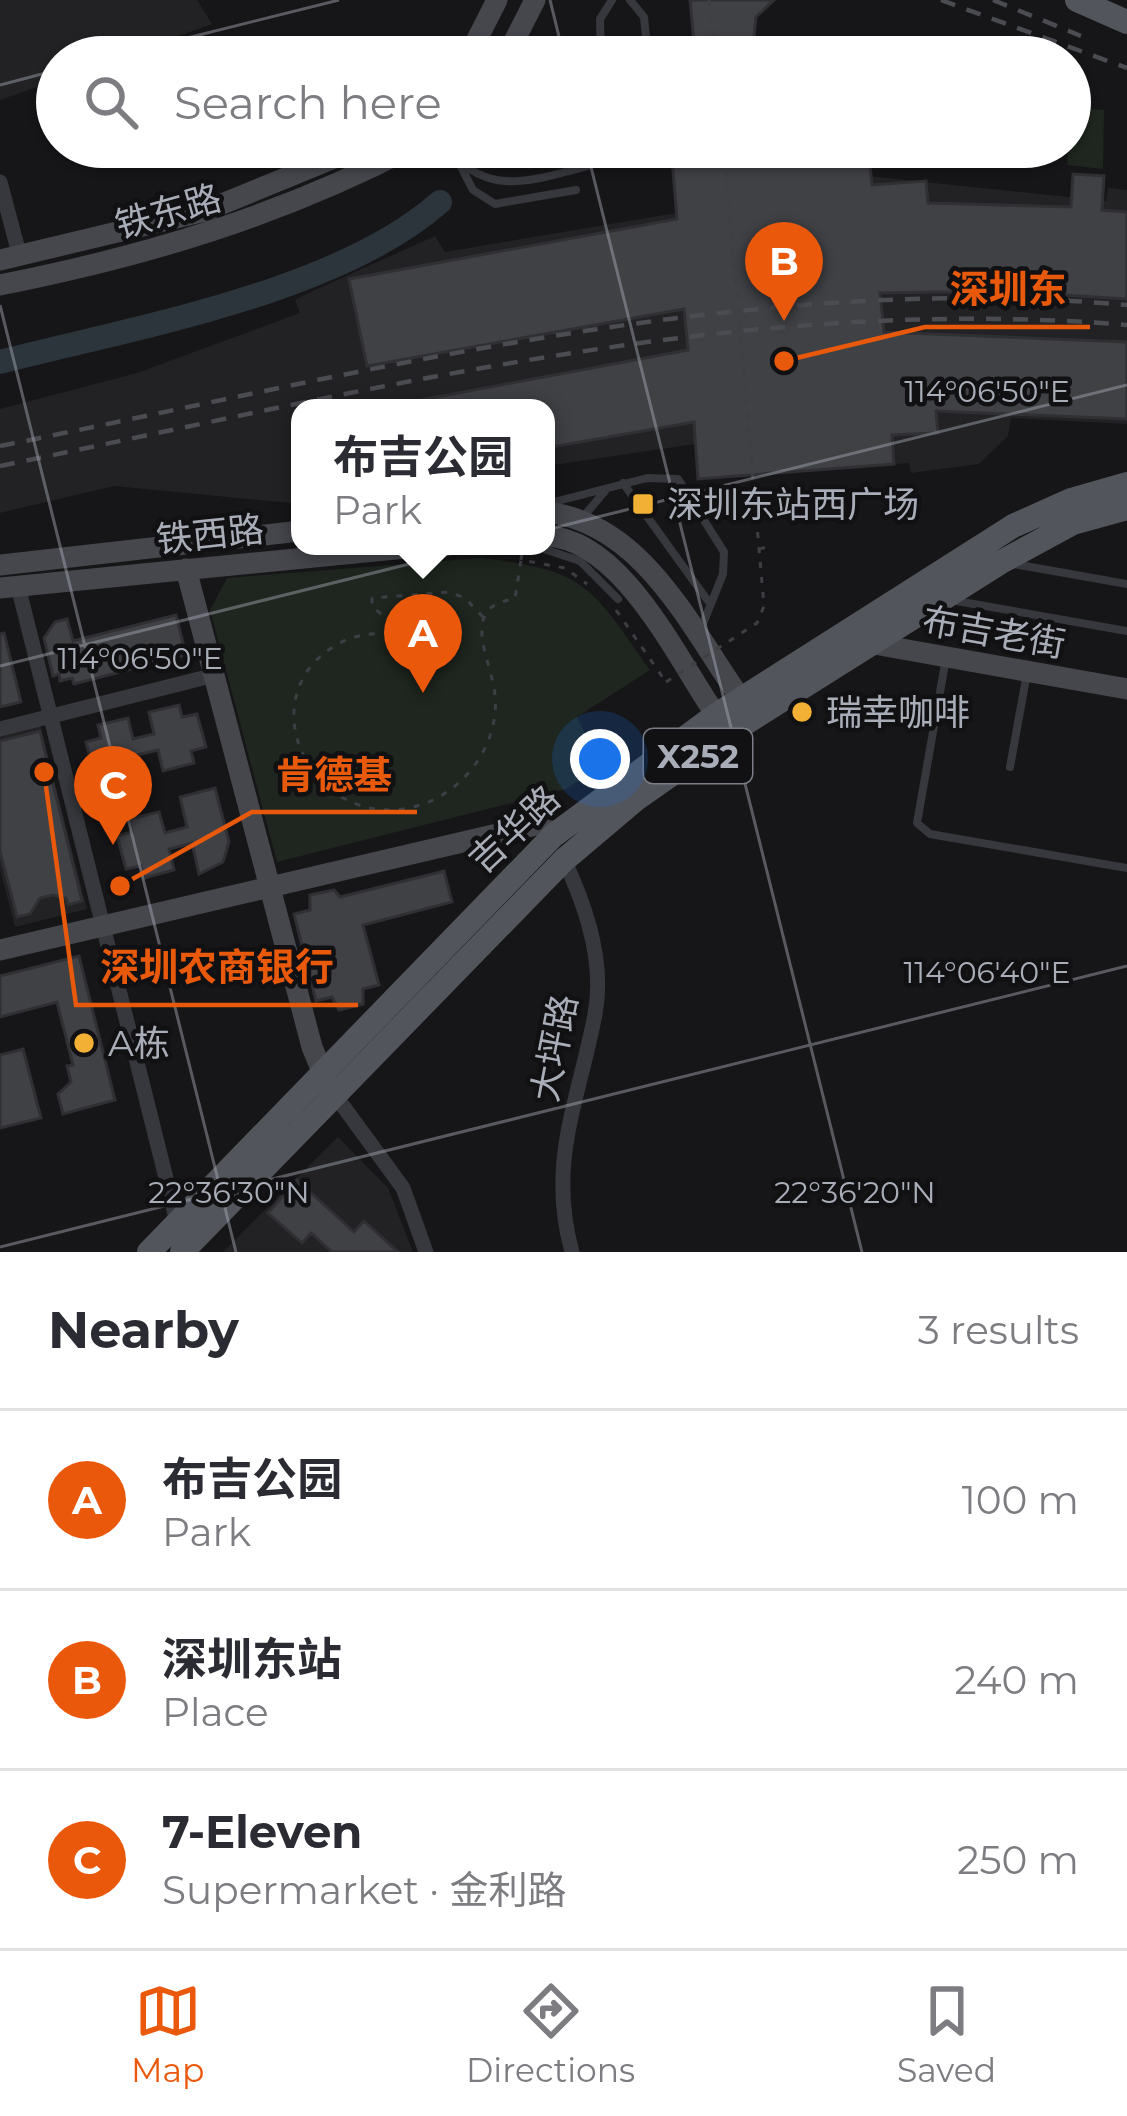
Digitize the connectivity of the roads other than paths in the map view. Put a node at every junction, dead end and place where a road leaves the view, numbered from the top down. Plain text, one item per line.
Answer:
1 (497, 0) edge
2 (536, 0) edge
3 (612, 0) edge
4 (630, 0) edge
5 (1077, 0) edge
6 (1127, 22) edge
7 (479, 36) edge
8 (517, 36) edge
9 (600, 36) edge
10 (646, 36) edge
11 (310, 168) edge
12 (369, 168) edge
13 (461, 168) edge
14 (466, 168) edge
15 (579, 168) edge
16 (0, 182) edge
17 (576, 190) dead end
18 (10, 258) edge
19 (0, 284) edge
20 (623, 483) junction
21 (1127, 484) edge
22 (555, 505) edge
23 (1127, 508) edge
24 (555, 514) edge
25 (579, 530) junction
26 (291, 532) edge
27 (555, 534) edge
28 (555, 552) edge
29 (332, 555) edge
30 (1001, 562) junction
31 (0, 565) edge
32 (186, 569) junction
33 (48, 571) junction
34 (1127, 584) edge
35 (9, 587) edge
36 (942, 598) junction
37 (614, 601) road end
38 (708, 601) junction
39 (1127, 631) edge
40 (866, 634) junction
41 (707, 651) junction
42 (946, 657) junction
43 (1028, 671) junction
44 (215, 675) junction
45 (1127, 689) edge
46 (741, 699) junction
47 (716, 715) junction
48 (50, 716) junction
49 (0, 729) edge
50 (1010, 767) dead end
51 (554, 835) junction
52 (564, 860) junction
53 (1127, 868) edge
54 (272, 884) junction
55 (103, 925) junction
56 (0, 950) edge
57 (327, 1085) junction
58 (178, 1222) junction
59 (148, 1252) edge
60 (182, 1252) edge
61 (426, 1252) edge
62 (572, 1252) edge

1 - 7 main road
2 - 8 main road
3 - 9 lane
4 - 10 lane
5 - 6 main road
11 - 18 main road, 铁东路
12 - 19 main road, 铁东路
13 - 17 lane
14 - 15 lane
16 - 18 street
20 - 22 lane
20 - 25 lane
20 - 38 lane
20 - 38 lane
21 - 40 main road, 吉华路 / X252
23 - 30 main road, 吉华路 / X252
24 - 25 main road
25 - 27 main road
25 - 41 main road
25 - 47 main road
26 - 33 main road, 铁西路
28 - 37 lane
29 - 32 main road, 铁西路
30 - 34 lane
30 - 36 main road, 吉华路 / X252
31 - 33 main road, 铁西路
32 - 33 main road, 铁西路
32 - 44 main road
33 - 35 main road, 铁西路
35 - 48 street
36 - 39 lane
36 - 40 main road, 吉华路 / X252
38 - 41 lane
40 - 42 main road, 布吉老街
40 - 46 main road, 吉华路 / X252
40 - 52 main road, 吉华路 / X252
41 - 46 main road
42 - 43 main road, 布吉老街
42 - 53 lane
43 - 45 main road, 布吉老街
43 - 50 lane
44 - 48 street
44 - 54 main road
46 - 47 main road, 吉华路 / X252
47 - 51 main road, 吉华路 / X252
48 - 49 street
48 - 55 street
51 - 54 main road
51 - 57 main road, 吉华路 / X252
52 - 57 main road, 吉华路 / X252
52 - 62 street, 大坪路
54 - 55 main road
54 - 57 main road
55 - 56 main road
55 - 58 street
57 - 58 main road, 吉华路 / X252
57 - 60 main road, 吉华路 / X252
57 - 61 street
58 - 59 main road, 吉华路 / X252

